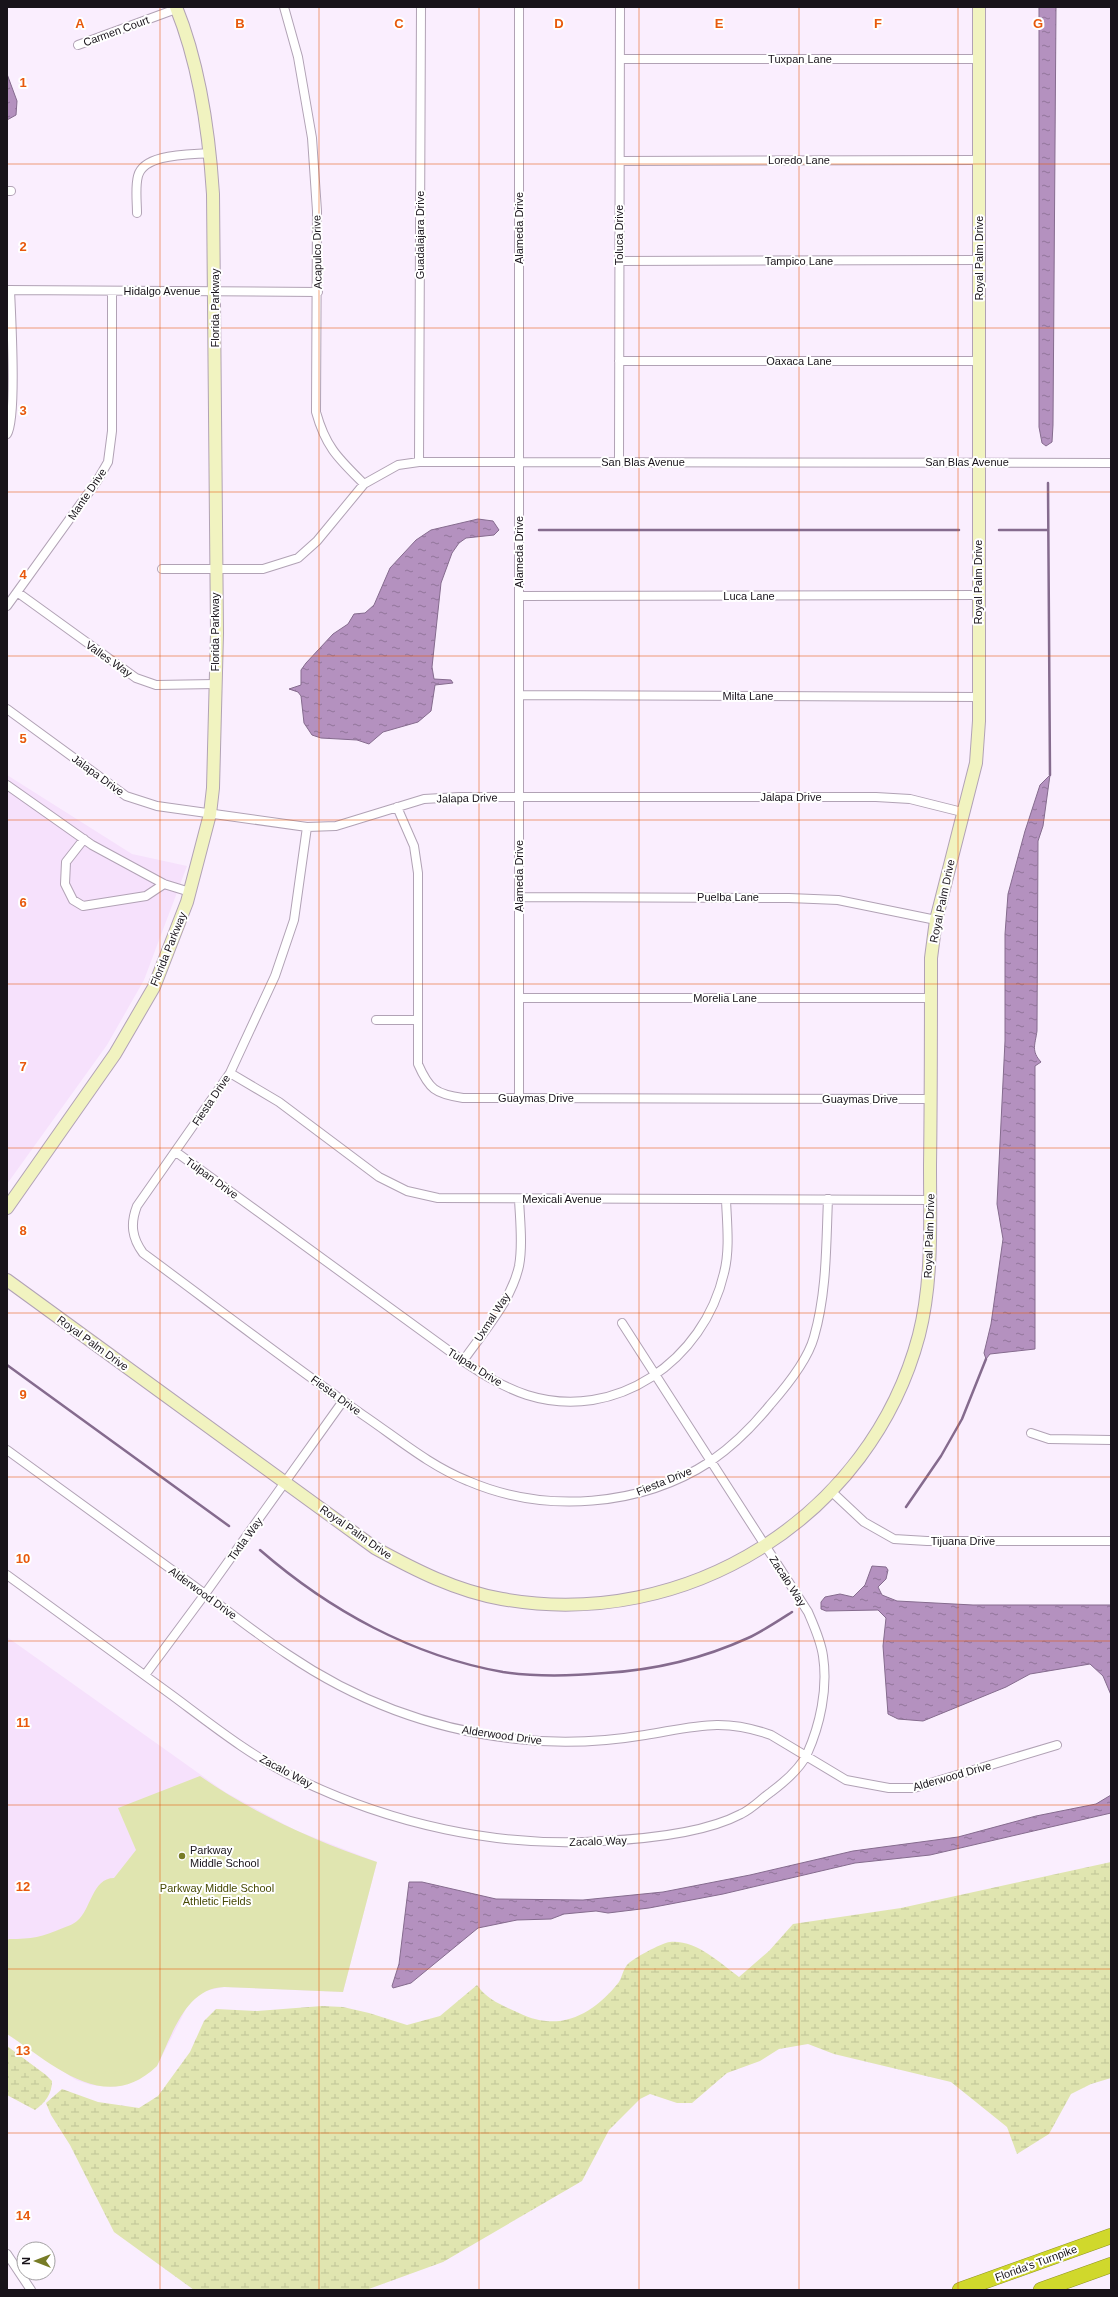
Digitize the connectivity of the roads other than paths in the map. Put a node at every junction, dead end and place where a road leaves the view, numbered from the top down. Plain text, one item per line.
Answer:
1 (284, 7) edge
2 (421, 7) edge
3 (519, 7) edge
4 (620, 7) edge
5 (979, 7) edge
6 (176, 8) edge
7 (78, 45) dead end
8 (621, 59) junction
9 (979, 60) junction
10 (210, 153) junction
11 (978, 160) junction
12 (620, 161) junction
13 (137, 213) dead end
14 (979, 260) junction
15 (619, 261) junction
16 (9, 290) edge
17 (112, 291) junction
18 (216, 291) junction
19 (318, 292) junction
20 (619, 361) junction
21 (979, 361) junction
22 (7, 434) edge
23 (419, 462) junction
24 (519, 462) junction
25 (619, 462) junction
26 (979, 463) junction
27 (1111, 463) edge
28 (364, 484) junction
29 (162, 569) dead end
30 (215, 569) junction
31 (17, 592) junction
32 (978, 595) junction
33 (519, 596) junction
34 (7, 606) edge
35 (215, 684) junction
36 (519, 695) junction
37 (978, 697) junction
38 (7, 709) edge
39 (7, 785) edge
40 (519, 797) junction
41 (397, 807) junction
42 (962, 812) junction
43 (210, 814) junction
44 (307, 826) junction
45 (84, 839) junction
46 (164, 884) junction
47 (190, 892) junction
48 (519, 897) junction
49 (936, 920) junction
50 (519, 998) junction
51 (931, 998) junction
52 (376, 1020) dead end
53 (418, 1020) junction
54 (230, 1073) junction
55 (519, 1098) junction
56 (931, 1099) junction
57 (176, 1152) junction
58 (519, 1199) junction
59 (828, 1199) junction
60 (726, 1200) junction
61 (930, 1200) junction
62 (7, 1208) edge
63 (7, 1280) edge
64 (622, 1323) dead end
65 (463, 1361) junction
66 (657, 1374) junction
67 (343, 1401) junction
68 (1031, 1433) dead end
69 (1111, 1440) edge
70 (7, 1450) edge
71 (711, 1461) junction
72 (286, 1482) junction
73 (832, 1492) junction
74 (1111, 1541) edge
75 (766, 1547) junction
76 (7, 1575) edge
77 (206, 1594) junction
78 (145, 1675) junction
79 (1057, 1745) dead end
80 (806, 1756) junction
81 (1111, 2236) edge
82 (7, 2254) edge
83 (1111, 2265) edge
84 (31, 2290) edge
85 (960, 2290) edge
86 (1040, 2290) edge

1 - 19 street, Acapulco Drive
2 - 23 street, Guadalajara Drive
3 - 24 street, Alameda Drive
4 - 8 street, Toluca Drive
5 - 9 street, Royal Palm Drive
6 - 7 street, Carmen Court
6 - 10 street, Florida Parkway
8 - 9 street, Tuxpan Lane
8 - 12 street, Toluca Drive
9 - 11 street, Royal Palm Drive
10 - 13 street
10 - 18 street, Florida Parkway
11 - 12 street, Loredo Lane
11 - 14 street, Royal Palm Drive
12 - 15 street, Toluca Drive
14 - 15 street, Tampico Lane
14 - 21 street, Royal Palm Drive
15 - 20 street, Toluca Drive
16 - 17 street, Hidalgo Avenue
16 - 22 street
17 - 18 street, Hidalgo Avenue
17 - 31 street, Mante Drive
18 - 19 street, Hidalgo Avenue
18 - 30 street, Florida Parkway
19 - 28 street, Acapulco Drive
20 - 21 street, Oaxaca Lane
20 - 25 street, Toluca Drive
21 - 26 street, Royal Palm Drive
23 - 24 street, San Blas Avenue
23 - 28 street, San Blas Avenue
24 - 25 street, San Blas Avenue
24 - 33 street, Alameda Drive
25 - 26 street, San Blas Avenue
26 - 27 street, San Blas Avenue
26 - 32 street, Royal Palm Drive
28 - 30 street, San Blas Avenue
29 - 30 street, San Blas Avenue
30 - 35 street, Florida Parkway
31 - 34 street, Mante Drive
31 - 35 street, Valles Way
32 - 33 street, Luca Lane
32 - 37 street, Royal Palm Drive
33 - 36 street, Alameda Drive
35 - 43 street, Florida Parkway
36 - 37 street, Milta Lane
36 - 40 street, Alameda Drive
37 - 42 street, Royal Palm Drive
38 - 43 street, Jalapa Drive
39 - 45 street
40 - 41 street, Jalapa Drive
40 - 42 street, Jalapa Drive
40 - 48 street, Alameda Drive
41 - 44 street, Jalapa Drive
41 - 53 street, Guaymas Drive
42 - 49 street, Royal Palm Drive
43 - 44 street, Jalapa Drive
43 - 47 street, Florida Parkway
44 - 54 street, Fiesta Drive
45 - 46 street
45 - 46 street
46 - 47 street
47 - 62 street, Florida Parkway
48 - 49 street, Puelba Lane
48 - 50 street, Alameda Drive
49 - 51 street, Royal Palm Drive
50 - 51 street, Morelia Lane
50 - 55 street, Alameda Drive
51 - 56 street, Royal Palm Drive
52 - 53 street
53 - 55 street, Guaymas Drive
54 - 57 street, Fiesta Drive
54 - 58 street, Mexicali Avenue
55 - 56 street, Guaymas Drive
56 - 61 street, Royal Palm Drive
57 - 65 street, Tulpan Drive
57 - 67 street, Fiesta Drive
58 - 60 street, Mexicali Avenue
58 - 65 street, Uxmal Way
59 - 60 street, Mexicali Avenue
59 - 61 street, Mexicali Avenue
59 - 71 street, Fiesta Drive
60 - 66 street, Tulpan Drive
61 - 73 street, Royal Palm Drive
63 - 72 street, Royal Palm Drive
64 - 66 street, Zacalo Way
65 - 66 street, Tulpan Drive
66 - 71 street, Zacalo Way
67 - 71 street, Fiesta Drive
67 - 72 street, Tixtla Way
68 - 69 street
70 - 77 street, Alderwood Drive
71 - 75 street, Zacalo Way
72 - 75 street, Royal Palm Drive
72 - 77 street, Tixtla Way
73 - 74 street, Tijuana Drive
73 - 75 street, Royal Palm Drive
75 - 80 street, Zacalo Way
76 - 78 street, Zacalo Way
77 - 78 street, Tixtla Way
77 - 80 street, Alderwood Drive
78 - 80 street, Zacalo Way
79 - 80 street, Alderwood Drive
81 - 85 highway, Florida's Turnpike
82 - 84 street
83 - 86 highway

